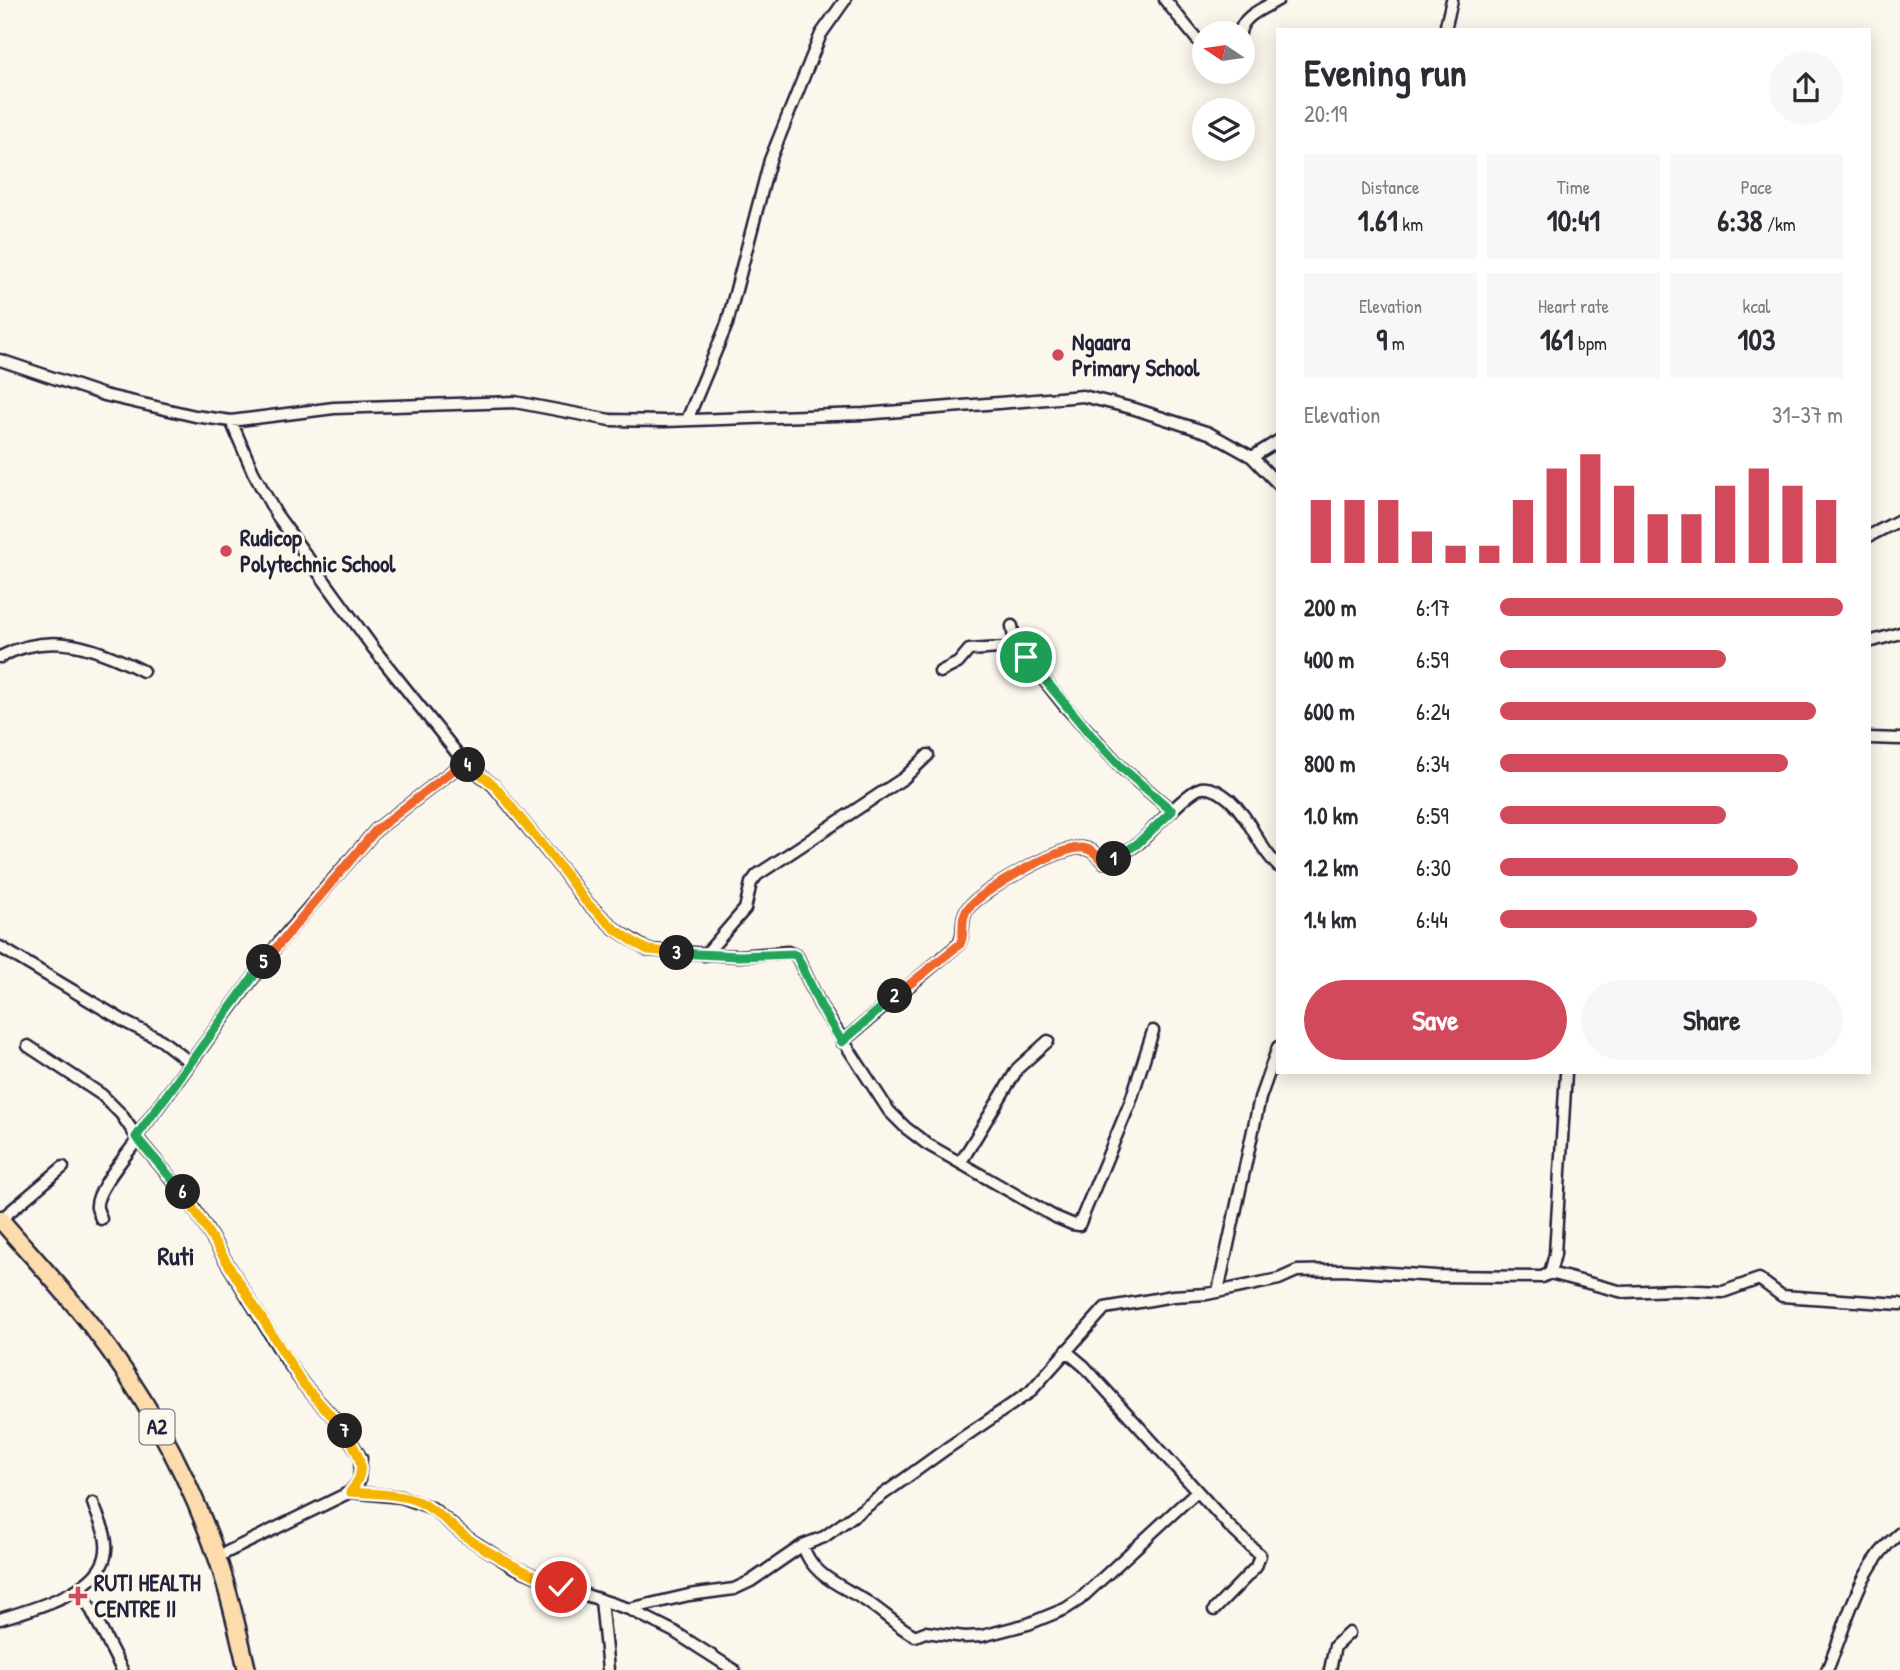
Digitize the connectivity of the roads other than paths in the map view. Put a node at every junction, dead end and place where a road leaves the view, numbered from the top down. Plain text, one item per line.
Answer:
1 (845, 0) edge
2 (1165, 0) edge
3 (1278, 0) edge
4 (1452, 0) edge
5 (1245, 21) edge
6 (1445, 28) edge
7 (1192, 33) edge
8 (0, 360) edge
9 (687, 420) junction
10 (231, 421) junction
11 (1276, 443) edge
12 (1252, 457) junction
13 (1276, 482) edge
14 (1900, 520) edge
15 (1871, 535) edge
16 (1012, 626) dead end
17 (1900, 634) edge
18 (1871, 641) edge
19 (1018, 647) junction
20 (0, 657) edge
21 (143, 671) dead end
22 (940, 672) dead end
23 (1871, 738) edge
24 (1900, 739) edge
25 (928, 755) dead end
26 (464, 762) junction
27 (1172, 811) junction
28 (1276, 864) edge
29 (0, 947) edge
30 (705, 955) junction
31 (1153, 1031) dead end
32 (1048, 1041) dead end
33 (842, 1042) junction
34 (28, 1046) dead end
35 (1276, 1053) edge
36 (191, 1063) junction
37 (1566, 1074) edge
38 (137, 1138) junction
39 (958, 1161) junction
40 (63, 1167) dead end
41 (101, 1219) dead end
42 (0, 1220) edge
43 (1550, 1273) junction
44 (1219, 1291) junction
45 (1900, 1304) edge
46 (1066, 1351) junction
47 (1197, 1491) junction
48 (350, 1492) junction
49 (93, 1503) dead end
50 (1900, 1533) edge
51 (803, 1545) junction
52 (217, 1557) junction
53 (80, 1588) junction
54 (601, 1600) junction
55 (629, 1609) junction
56 (1214, 1610) dead end
57 (0, 1619) edge
58 (1349, 1633) dead end
59 (122, 1670) edge
60 (247, 1670) edge
61 (608, 1670) edge
62 (734, 1670) edge
63 (1330, 1670) edge
64 (1827, 1670) edge

1 - 9 street
2 - 7 street
3 - 5 street
4 - 6 street
8 - 10 street
9 - 10 street
9 - 12 street
10 - 26 street
11 - 12 street
12 - 13 street
14 - 15 street
16 - 19 street
17 - 18 street
19 - 22 street
19 - 27 street
20 - 21 street
23 - 24 street
25 - 30 street
26 - 30 street
26 - 36 street
27 - 28 street
27 - 33 street
29 - 36 street
30 - 33 street
31 - 39 street
32 - 39 street
33 - 39 street
34 - 38 street
35 - 44 street
36 - 38 street
37 - 43 street
38 - 41 street
38 - 48 street
40 - 42 street
42 - 52 main road, A2
43 - 44 street
43 - 45 street
44 - 46 street
46 - 47 street
46 - 51 street
47 - 51 street
47 - 56 street
48 - 52 street
48 - 54 street
49 - 53 street
50 - 64 street
51 - 55 street
52 - 60 main road, A2
53 - 57 street
53 - 59 street
54 - 55 street
54 - 61 street
55 - 62 street
58 - 63 street

